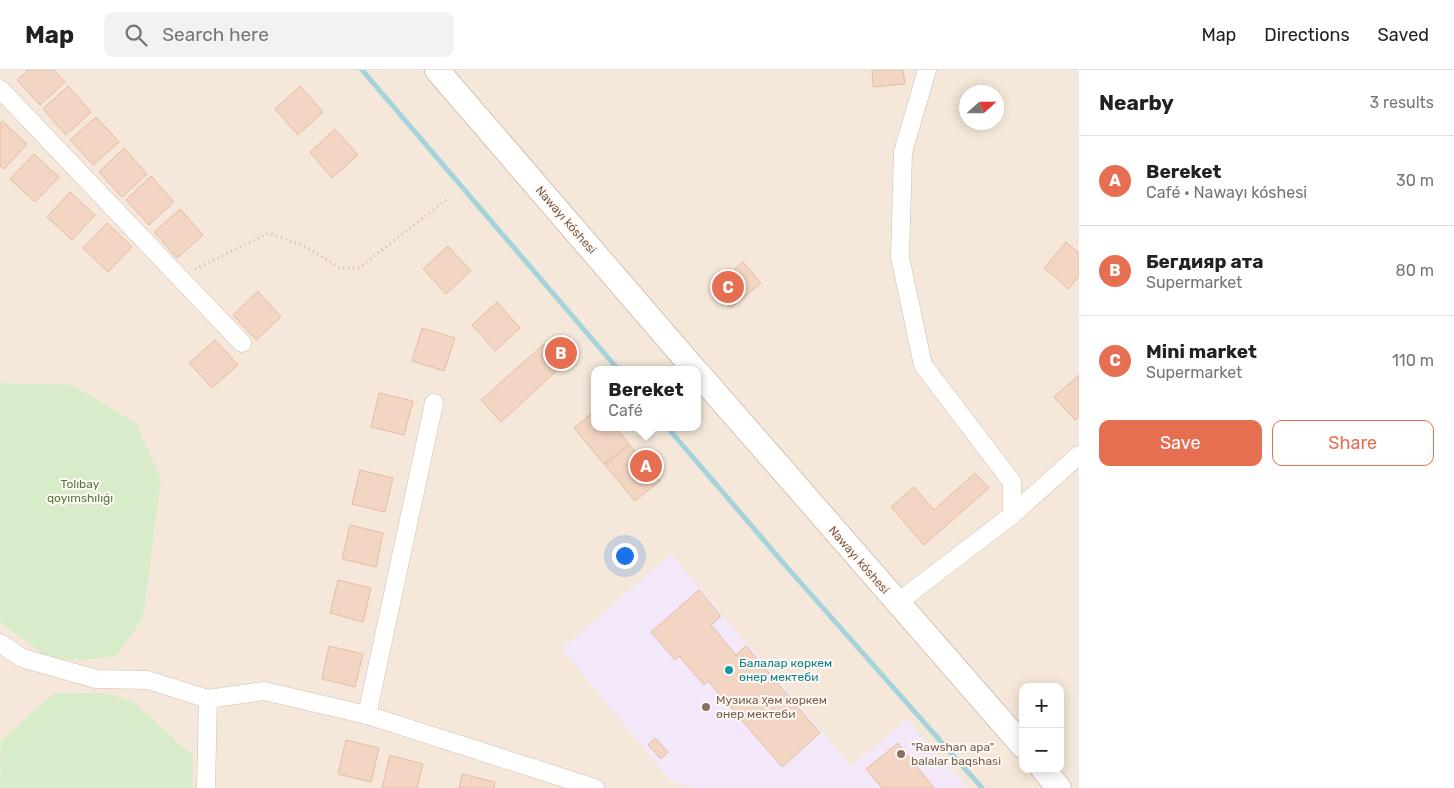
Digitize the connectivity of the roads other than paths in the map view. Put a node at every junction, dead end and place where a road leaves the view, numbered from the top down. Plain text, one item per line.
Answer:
1 (927, 70) edge
2 (447, 75) edge
3 (0, 89) edge
4 (242, 343) dead end
5 (692, 366) edge
6 (701, 377) edge
7 (434, 402) dead end
8 (1079, 455) edge
9 (1012, 515) junction
10 (897, 603) junction
11 (0, 643) edge
12 (208, 699) junction
13 (367, 715) junction
14 (1019, 741) edge
15 (1047, 773) edge
16 (206, 788) edge
17 (595, 788) edge
18 (1060, 788) edge

1 - 9 street
2 - 5 main road, Nawayı kóshesi
3 - 4 street
6 - 10 main road, Nawayı kóshesi
7 - 13 street
8 - 9 street
9 - 10 street
10 - 14 main road, Nawayı kóshesi
11 - 12 street
12 - 13 street
12 - 16 street
13 - 17 street
15 - 18 main road

